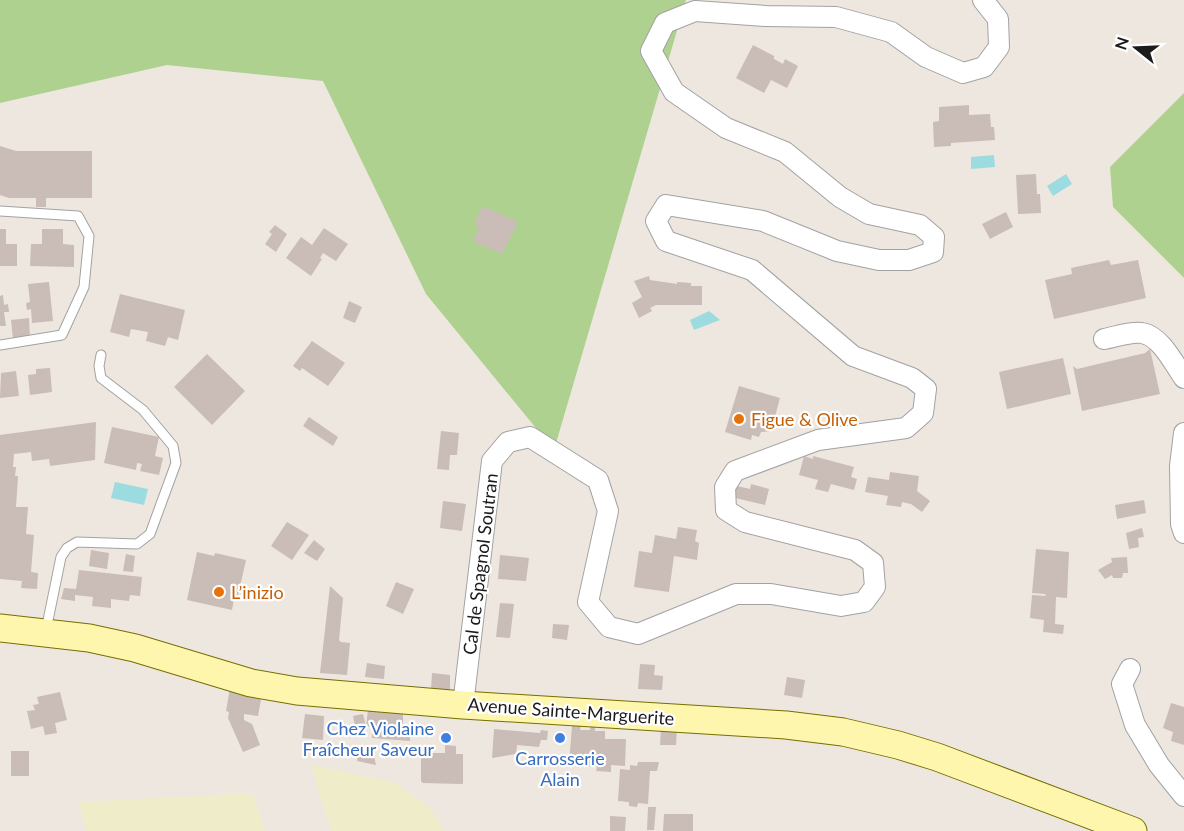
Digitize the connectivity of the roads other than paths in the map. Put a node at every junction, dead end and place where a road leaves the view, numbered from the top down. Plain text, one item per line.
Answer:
1 (983, 0) edge
2 (0, 211) edge
3 (1104, 339) dead end
4 (0, 345) edge
5 (101, 355) dead end
6 (1184, 378) edge
7 (1184, 433) edge
8 (1184, 533) edge
9 (0, 628) edge
10 (46, 633) junction
11 (1130, 669) dead end
12 (463, 705) junction
13 (1184, 796) edge
14 (1133, 831) edge

1 - 12 street, Cal de Spagnol Soutran
2 - 4 lane
3 - 6 street
5 - 10 lane
7 - 8 street
9 - 10 street, Avenue Sainte-Marguerite
10 - 12 street, Avenue Sainte-Marguerite
11 - 13 street
12 - 14 street, Avenue Sainte-Marguerite

